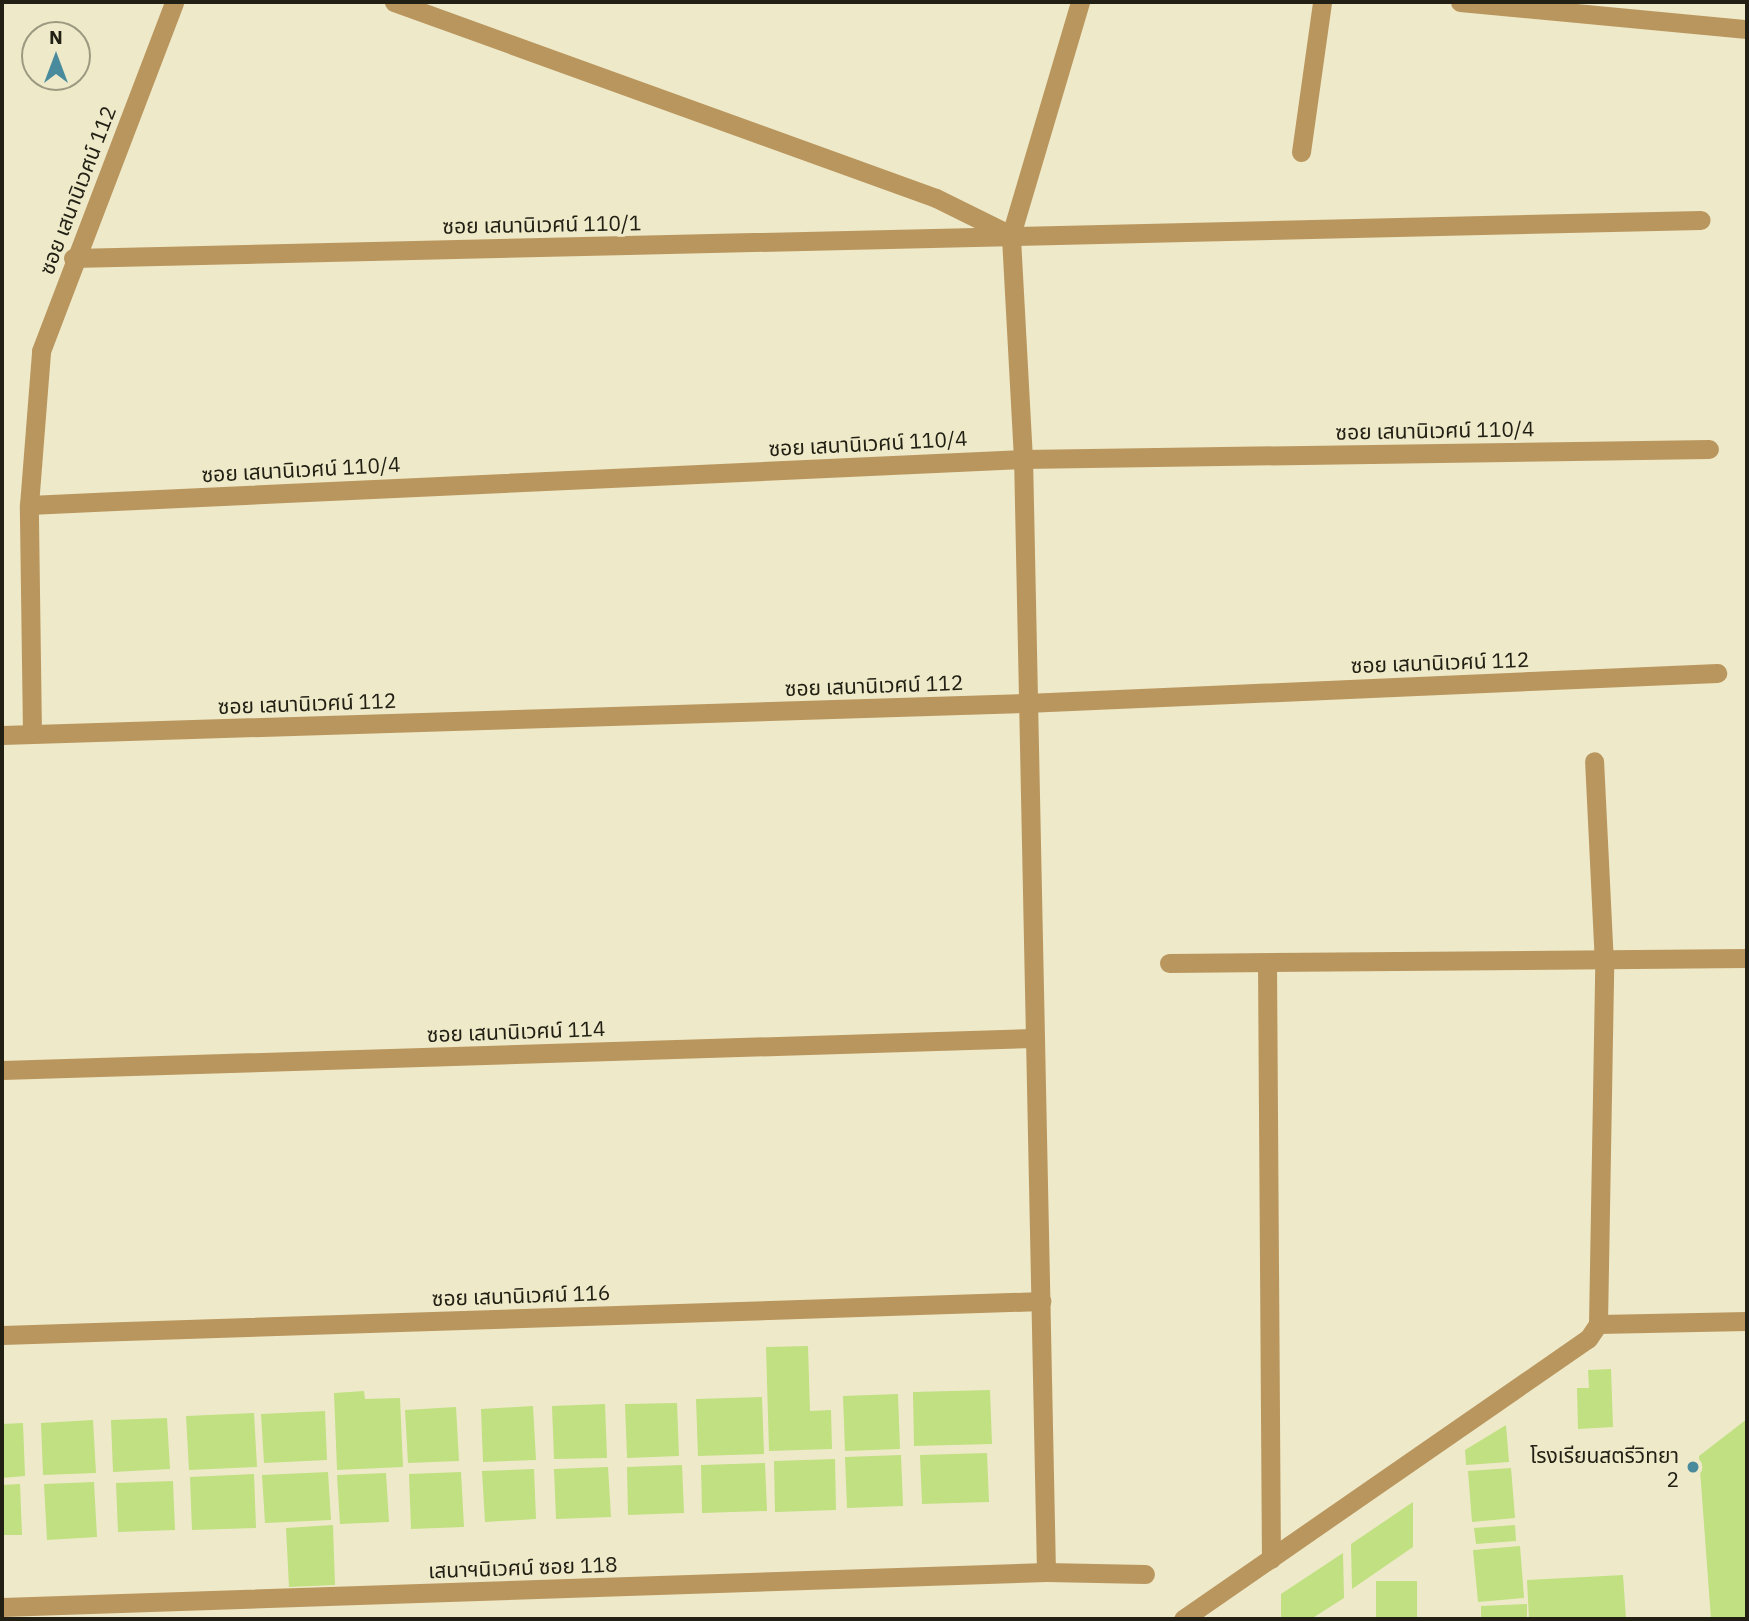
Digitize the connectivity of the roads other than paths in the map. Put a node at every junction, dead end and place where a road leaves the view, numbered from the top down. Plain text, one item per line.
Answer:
1 (174, 2) edge
2 (394, 2) edge
3 (1080, 2) edge
4 (1322, 2) edge
5 (1460, 2) edge
6 (1747, 29) edge
7 (1301, 152) dead end
8 (1701, 220) dead end
9 (1011, 235) junction
10 (73, 258) junction
11 (1709, 449) dead end
12 (1023, 459) junction
13 (29, 505) junction
14 (1717, 673) dead end
15 (1026, 703) junction
16 (32, 734) junction
17 (2, 735) edge
18 (1594, 761) dead end
19 (1747, 958) edge
20 (1169, 963) dead end
21 (1267, 963) junction
22 (1604, 964) junction
23 (1032, 1038) junction
24 (2, 1070) edge
25 (1041, 1301) junction
26 (1747, 1321) edge
27 (1598, 1324) junction
28 (2, 1335) edge
29 (1271, 1559) junction
30 (1046, 1572) junction
31 (1145, 1574) dead end
32 (2, 1607) edge
33 (1183, 1619) edge

1 - 10 street, ซอย เสนานิเวศน์ 112
2 - 9 street
3 - 9 street
4 - 7 street
5 - 6 street
8 - 9 street, ซอย เสนานิเวศน์ 110/1
9 - 10 street, ซอย เสนานิเวศน์ 110/1
9 - 12 street
10 - 13 street, ซอย เสนานิเวศน์ 112
11 - 12 street, ซอย เสนานิเวศน์ 110/4
12 - 13 street, ซอย เสนานิเวศน์ 110/4
12 - 15 street
13 - 16 street, ซอย เสนานิเวศน์ 112
14 - 15 street, ซอย เสนานิเวศน์ 112
15 - 16 street, ซอย เสนานิเวศน์ 112
15 - 23 street
16 - 17 street, ซอย เสนานิเวศน์ 112
18 - 22 street
19 - 22 street
20 - 21 street
21 - 22 street
21 - 29 street
22 - 27 street
23 - 24 street, ซอย เสนานิเวศน์ 114
23 - 25 street
25 - 28 street, ซอย เสนานิเวศน์ 116
25 - 30 street
26 - 27 street
27 - 29 street
29 - 33 street
30 - 31 street, เสนาฯนิเวศน์ ซอย 118
30 - 32 street, เสนาฯนิเวศน์ ซอย 118

